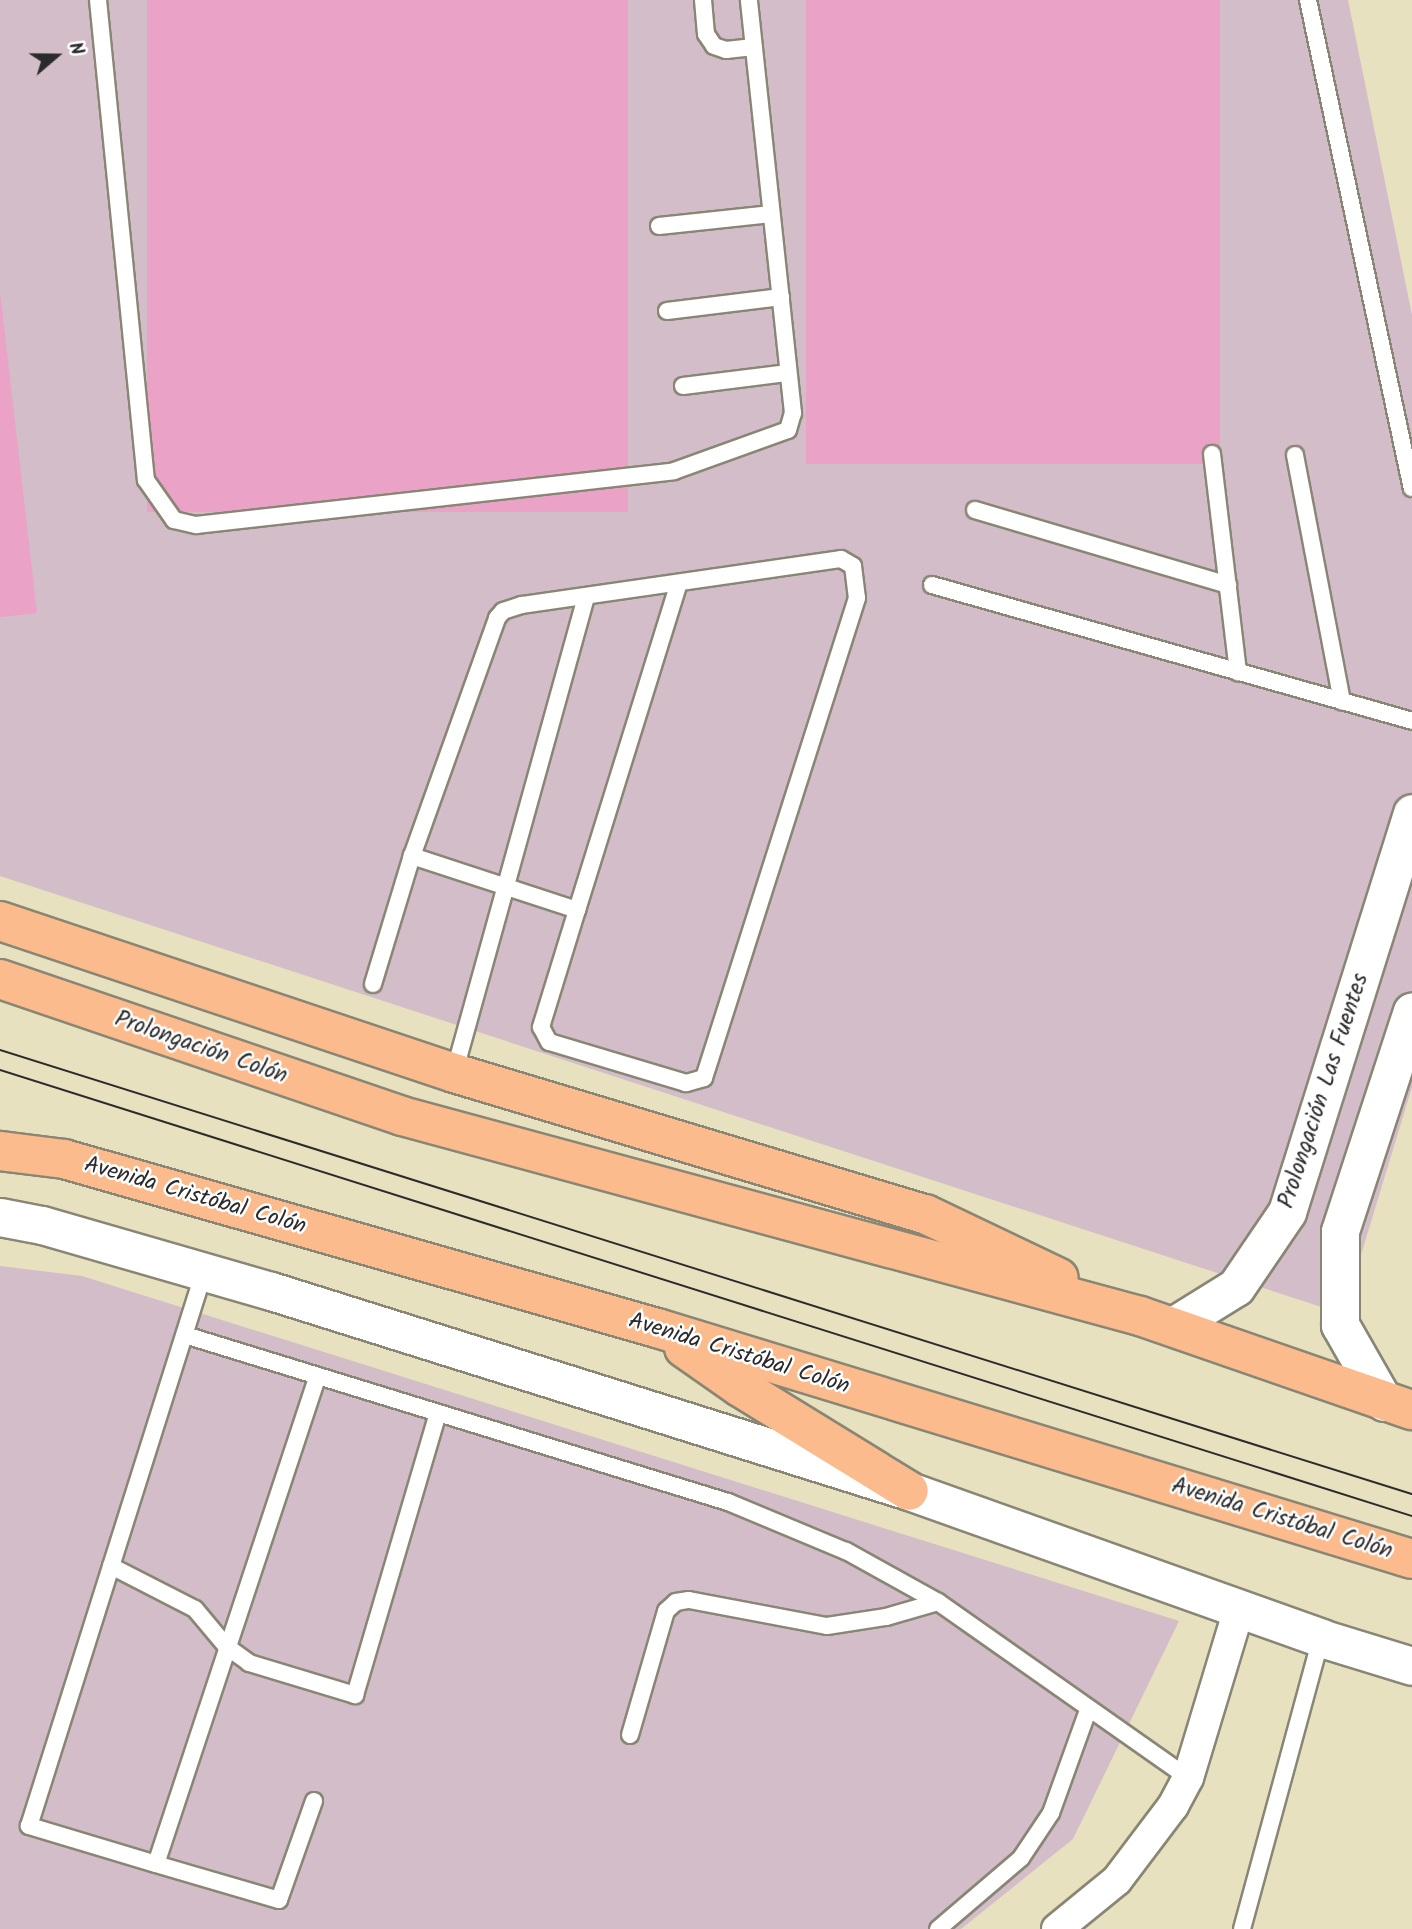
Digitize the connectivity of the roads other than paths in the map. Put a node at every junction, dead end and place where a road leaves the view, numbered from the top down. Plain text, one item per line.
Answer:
1 (98, 0) edge
2 (703, 0) edge
3 (749, 0) edge
4 (1308, 0) edge
5 (754, 47) junction
6 (771, 214) junction
7 (659, 226) dead end
8 (781, 297) junction
9 (667, 311) dead end
10 (788, 373) junction
11 (683, 386) dead end
12 (1212, 454) dead end
13 (1295, 455) dead end
14 (1412, 488) edge
15 (975, 510) dead end
16 (932, 585) dead end
17 (1227, 585) junction
18 (678, 586) junction
19 (586, 598) junction
20 (1238, 672) junction
21 (1342, 702) junction
22 (1412, 721) edge
23 (1412, 814) edge
24 (412, 856) junction
25 (508, 887) junction
26 (577, 910) junction
27 (0, 921) edge
28 (0, 979) edge
29 (373, 984) dead end
30 (1412, 1011) edge
31 (454, 1073) junction
32 (0, 1152) edge
33 (0, 1217) edge
34 (205, 1272) junction
35 (1157, 1321) junction
36 (657, 1328) junction
37 (185, 1335) junction
38 (317, 1378) junction
39 (1398, 1406) edge
40 (438, 1413) junction
41 (909, 1491) junction
42 (1412, 1559) edge
43 (111, 1566) junction
44 (938, 1602) junction
45 (1239, 1609) junction
46 (1321, 1638) junction
47 (226, 1646) junction
48 (1412, 1666) edge
49 (1088, 1710) junction
50 (631, 1735) dead end
51 (1188, 1778) junction
52 (314, 1801) dead end
53 (156, 1864) junction
54 (1069, 1925) edge
55 (938, 1929) edge
56 (1242, 1929) edge

1 - 10 lane
2 - 5 lane
3 - 5 lane
4 - 14 lane
5 - 6 lane
6 - 7 lane
6 - 8 lane
8 - 9 lane
8 - 10 lane
10 - 11 lane
12 - 17 lane
13 - 21 lane
15 - 17 lane
16 - 20 lane
17 - 20 lane
18 - 19 lane
18 - 26 lane
18 - 26 lane
19 - 24 lane
19 - 25 lane
20 - 21 lane
21 - 22 lane
23 - 35 street, Prolongación Las Fuentes
24 - 25 lane
24 - 29 lane
25 - 26 lane
25 - 31 lane
27 - 31 main road
28 - 35 main road, Prolongación Colón
30 - 39 street
31 - 35 main road
32 - 36 main road, Avenida Cristóbal Colón
33 - 34 street
34 - 37 lane
34 - 41 street
35 - 39 main road
36 - 41 main road
36 - 42 main road, Avenida Cristóbal Colón
37 - 38 lane
37 - 43 lane
38 - 40 lane
38 - 47 lane
40 - 44 lane
40 - 47 lane
41 - 45 street
43 - 47 lane
43 - 53 lane
44 - 49 lane
44 - 50 lane
45 - 46 street
45 - 51 street
46 - 48 street
46 - 56 lane
47 - 53 lane
49 - 51 lane
49 - 55 lane
51 - 54 street
52 - 53 lane

